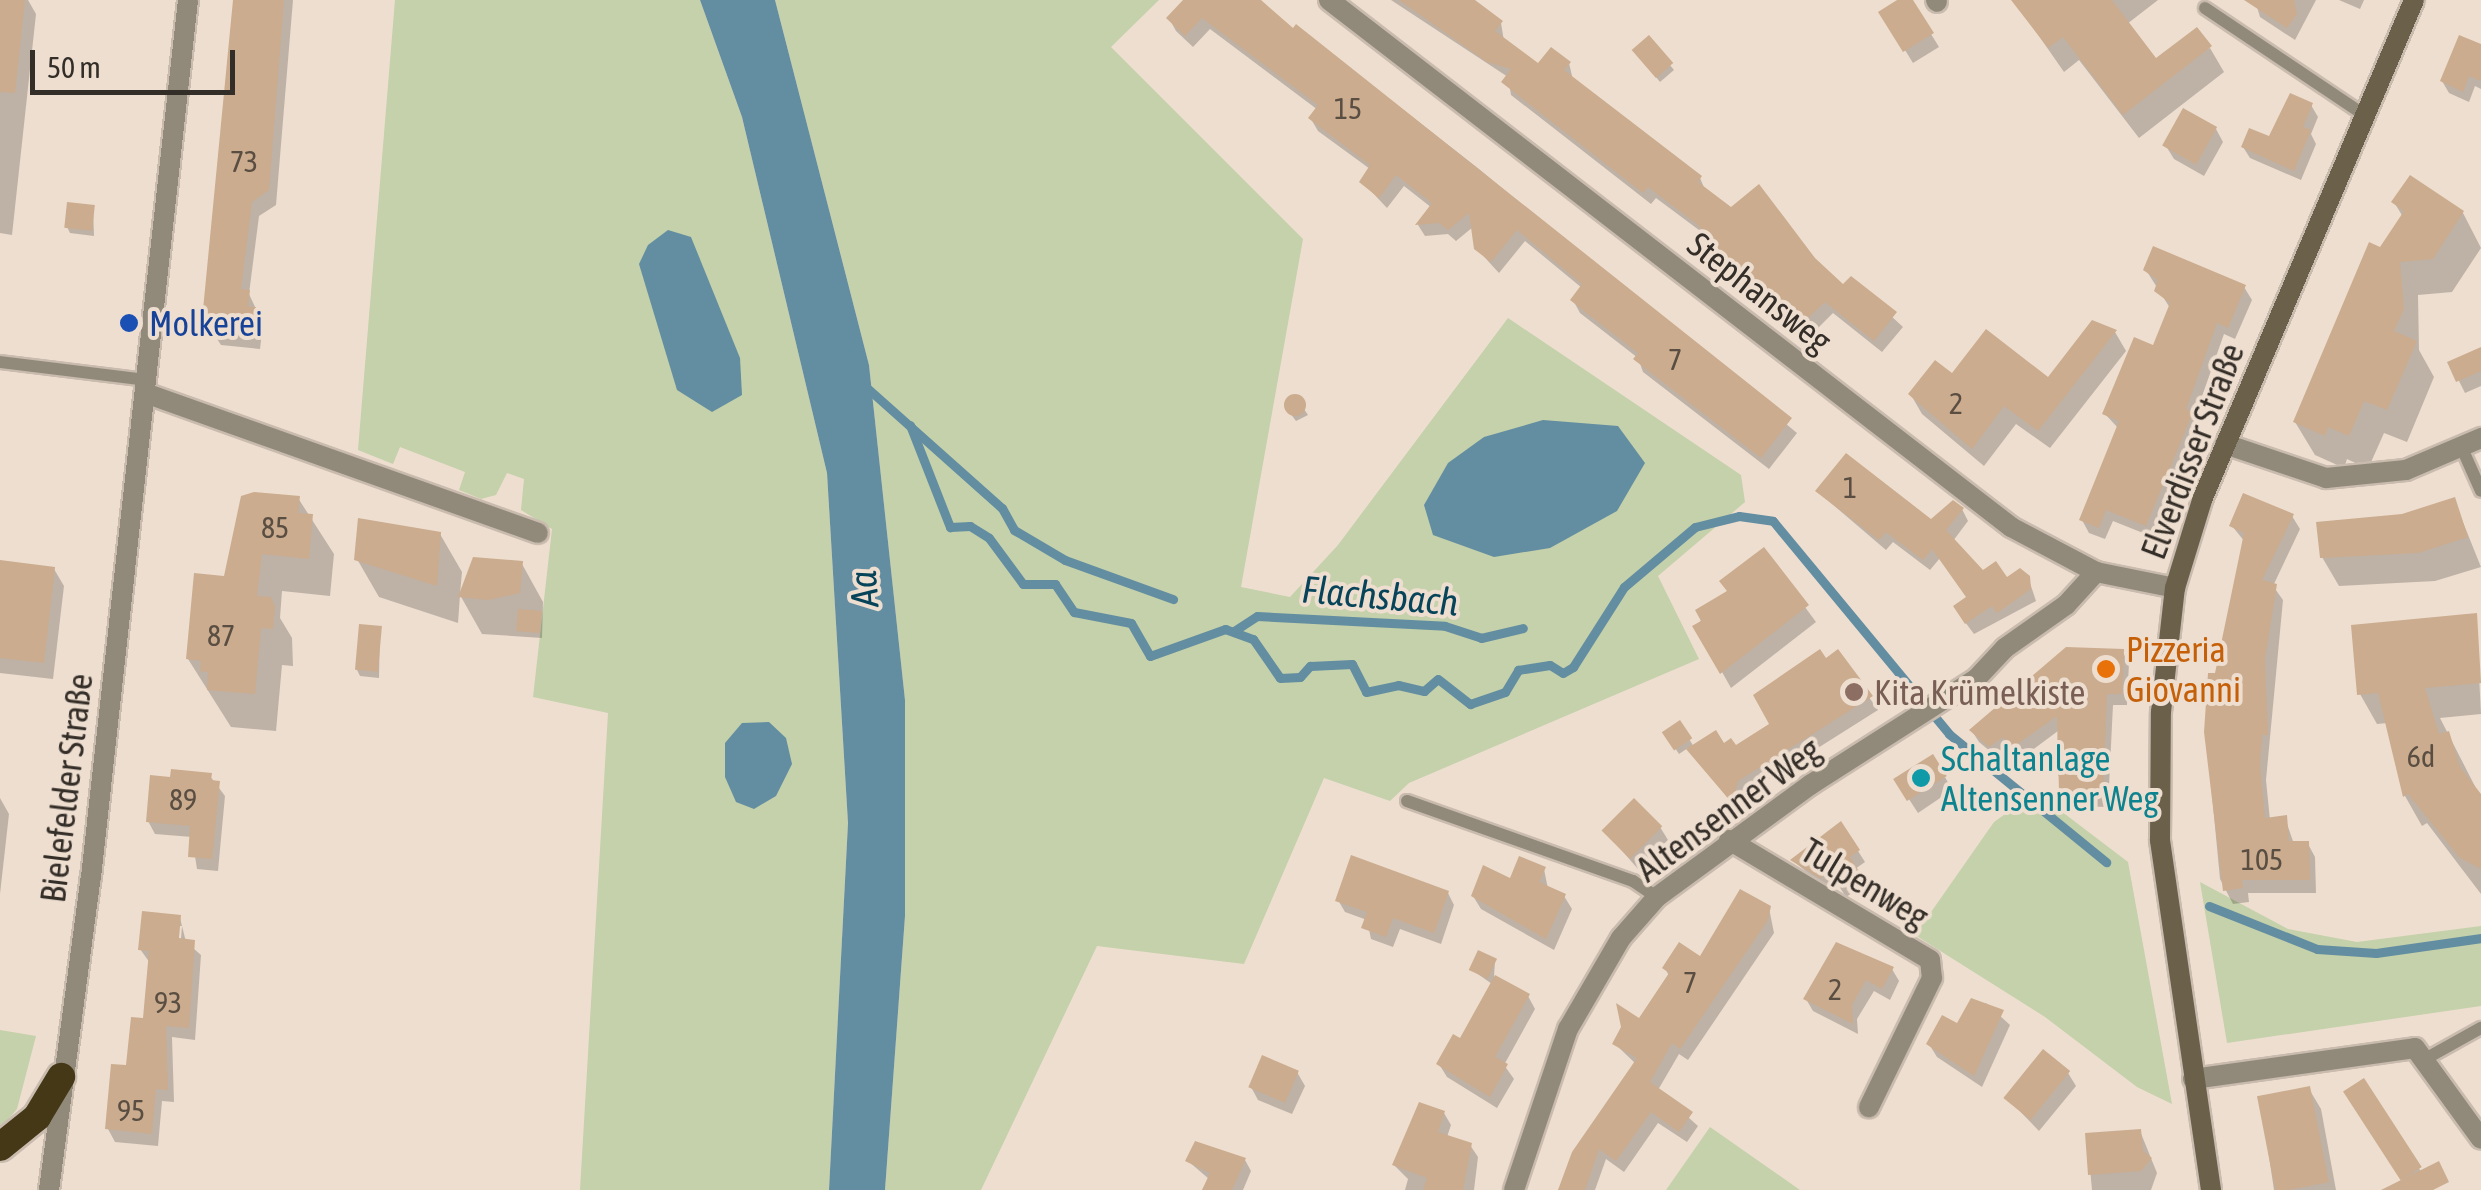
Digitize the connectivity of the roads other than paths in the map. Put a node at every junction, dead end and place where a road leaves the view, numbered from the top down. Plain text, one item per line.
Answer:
1 (188, 0) edge
2 (1329, 0) edge
3 (2414, 0) edge
4 (2205, 8) dead end
5 (2366, 116) junction
6 (0, 362) edge
7 (146, 387) junction
8 (2481, 438) edge
9 (2225, 444) junction
10 (2461, 446) junction
11 (2481, 492) edge
12 (538, 532) dead end
13 (2096, 572) junction
14 (2174, 588) junction
15 (1407, 801) dead end
16 (1729, 840) junction
17 (1658, 897) junction
18 (2481, 1028) edge
19 (2427, 1058) junction
20 (62, 1077) junction
21 (2194, 1079) junction
22 (1869, 1107) dead end
23 (2481, 1139) edge
24 (0, 1147) edge
25 (48, 1190) edge
26 (1514, 1190) edge
27 (2211, 1190) edge

1 - 7 street, Bielefelder Straße
2 - 13 street, Stephansweg
3 - 5 main road, Elverdisser Straße
4 - 5 lane
5 - 9 main road, Elverdisser Straße
6 - 7 lane
7 - 12 street
7 - 20 street, Bielefelder Straße
8 - 10 street
9 - 10 street
9 - 14 main road, Elverdisser Straße
10 - 11 lane
13 - 14 street, Stephansweg
13 - 16 street, Altensenner Weg
14 - 21 main road, Elverdisser Straße
15 - 17 lane
16 - 17 street, Altensenner Weg
16 - 22 street, Tulpenweg
17 - 26 street, Altensenner Weg
18 - 19 lane
19 - 21 street
19 - 23 street
20 - 24 highway
20 - 25 street, Bielefelder Straße
21 - 27 main road, Elverdisser Straße

